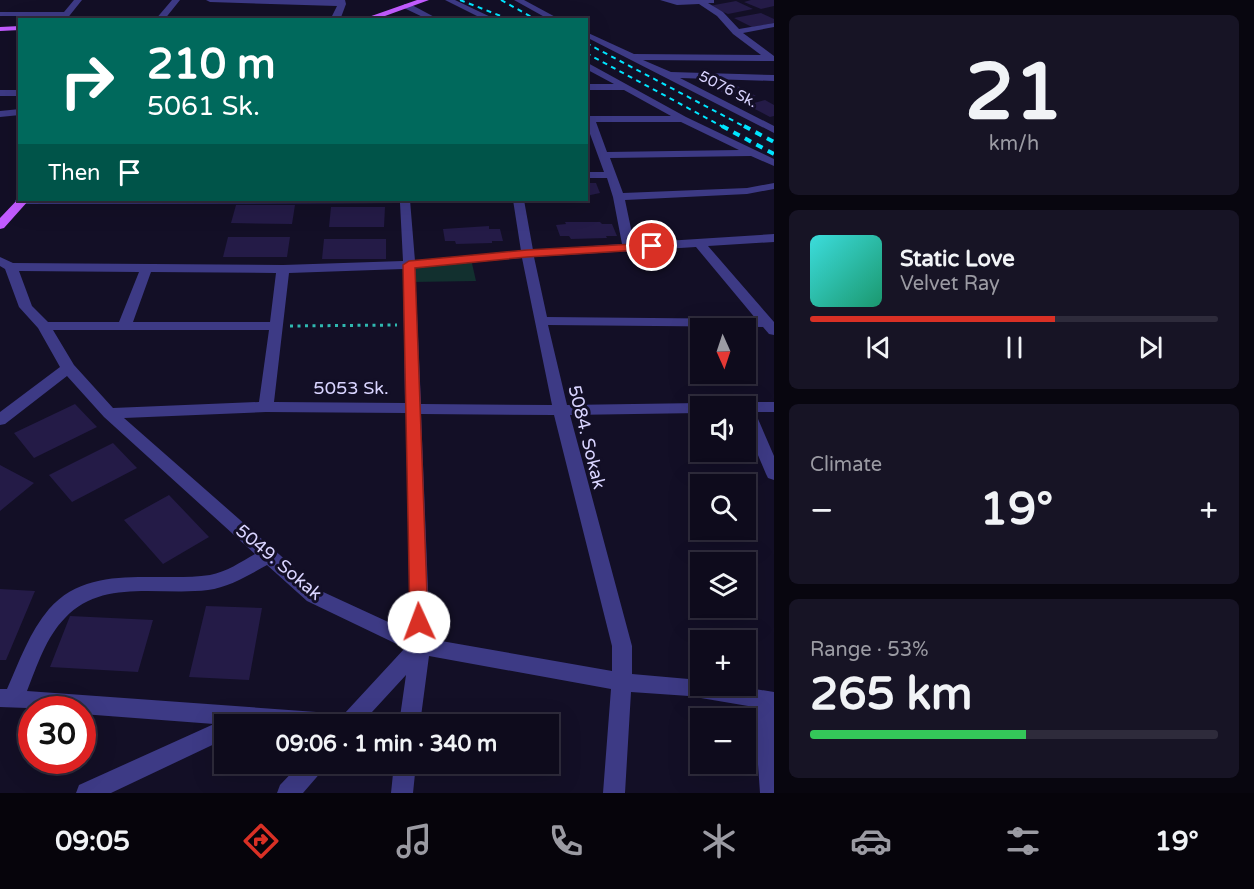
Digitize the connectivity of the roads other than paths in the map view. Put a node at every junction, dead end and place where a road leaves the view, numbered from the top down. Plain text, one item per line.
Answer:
1 (78, 0) edge
2 (176, 0) edge
3 (213, 0) edge
4 (425, 0) edge
5 (448, 0) edge
6 (518, 0) edge
7 (664, 0) edge
8 (717, 0) edge
9 (342, 2) edge
10 (702, 3) junction
11 (407, 6) junction
12 (0, 14) edge
13 (64, 17) edge
14 (161, 18) edge
15 (334, 18) edge
16 (370, 18) edge
17 (432, 18) edge
18 (488, 18) edge
19 (553, 18) edge
20 (774, 25) edge
21 (18, 28) edge
22 (0, 29) edge
23 (736, 33) junction
24 (588, 35) edge
25 (632, 57) junction
26 (772, 59) edge
27 (588, 66) edge
28 (669, 75) junction
29 (774, 78) edge
30 (588, 87) edge
31 (624, 87) junction
32 (0, 93) edge
33 (18, 93) edge
34 (18, 112) edge
35 (0, 114) edge
36 (588, 119) edge
37 (683, 119) junction
38 (774, 130) edge
39 (753, 153) junction
40 (605, 155) junction
41 (774, 163) edge
42 (588, 175) edge
43 (612, 175) junction
44 (774, 186) edge
45 (619, 197) junction
46 (21, 201) edge
47 (405, 201) edge
48 (519, 201) edge
49 (0, 225) edge
50 (774, 238) edge
51 (699, 243) junction
52 (629, 248) junction
53 (527, 254) junction
54 (409, 265) junction
55 (146, 269) junction
56 (283, 269) junction
57 (7, 272) edge
58 (541, 321) junction
59 (44, 326) junction
60 (276, 326) junction
61 (124, 327) junction
62 (770, 327) edge
63 (69, 368) junction
64 (774, 406) edge
65 (266, 407) junction
66 (756, 407) edge
67 (413, 408) junction
68 (690, 408) edge
69 (559, 410) junction
70 (109, 413) junction
71 (0, 420) edge
72 (756, 432) edge
73 (774, 474) edge
74 (268, 555) junction
75 (420, 646) junction
76 (623, 682) junction
77 (6, 698) edge
78 (769, 700) edge
79 (357, 714) edge
80 (411, 714) edge
81 (214, 718) edge
82 (214, 734) edge
83 (305, 774) edge
84 (404, 774) edge
85 (87, 793) edge
86 (288, 793) edge
87 (402, 793) edge
88 (614, 793) edge
89 (771, 793) edge

1 - 13 street
2 - 14 street
3 - 9 street
4 - 11 main road
5 - 18 street
6 - 19 street
7 - 10 street
8 - 10 street
9 - 15 street
10 - 23 street
11 - 16 main road
11 - 17 street
12 - 13 street
20 - 23 street
21 - 22 main road
23 - 26 street
24 - 25 street, 5076 Sk.
25 - 26 street
25 - 28 street, 5076 Sk.
27 - 31 street
28 - 29 street
28 - 38 street, 5076 Sk.
30 - 31 street
31 - 37 street
32 - 33 street
34 - 35 street
36 - 37 street
36 - 40 street
37 - 39 street
39 - 40 street
39 - 41 street
40 - 43 street
42 - 43 street
43 - 45 street
44 - 45 street
45 - 52 street
46 - 49 main road
47 - 54 street
48 - 53 street, 5084. Sokak
50 - 51 street
51 - 52 street
51 - 62 street
52 - 53 street
53 - 54 street
53 - 58 street, 5084. Sokak
54 - 56 street
54 - 67 street
55 - 56 street
55 - 57 street
55 - 61 street
56 - 60 street
57 - 59 street, 5049. Sokak
58 - 62 street
58 - 69 street, 5084. Sokak
59 - 61 street
59 - 63 street, 5049. Sokak
60 - 61 street
60 - 65 street
63 - 70 street, 5049. Sokak
63 - 71 street
64 - 66 street
65 - 67 street, 5053 Sk.
65 - 70 street, 5053 Sk.
67 - 69 street, 5053 Sk.
67 - 75 street
68 - 69 street, 5053 Sk.
69 - 76 street, 5084. Sokak
70 - 74 street, 5049. Sokak
72 - 73 street
74 - 75 street, 5049. Sokak
74 - 77 street
75 - 76 street, 5049. Sokak
75 - 79 street
75 - 80 street
76 - 78 street, 5049. Sokak
76 - 88 street, 5084. Sokak
77 - 81 street
78 - 89 street
82 - 85 street
83 - 86 street
84 - 87 street

